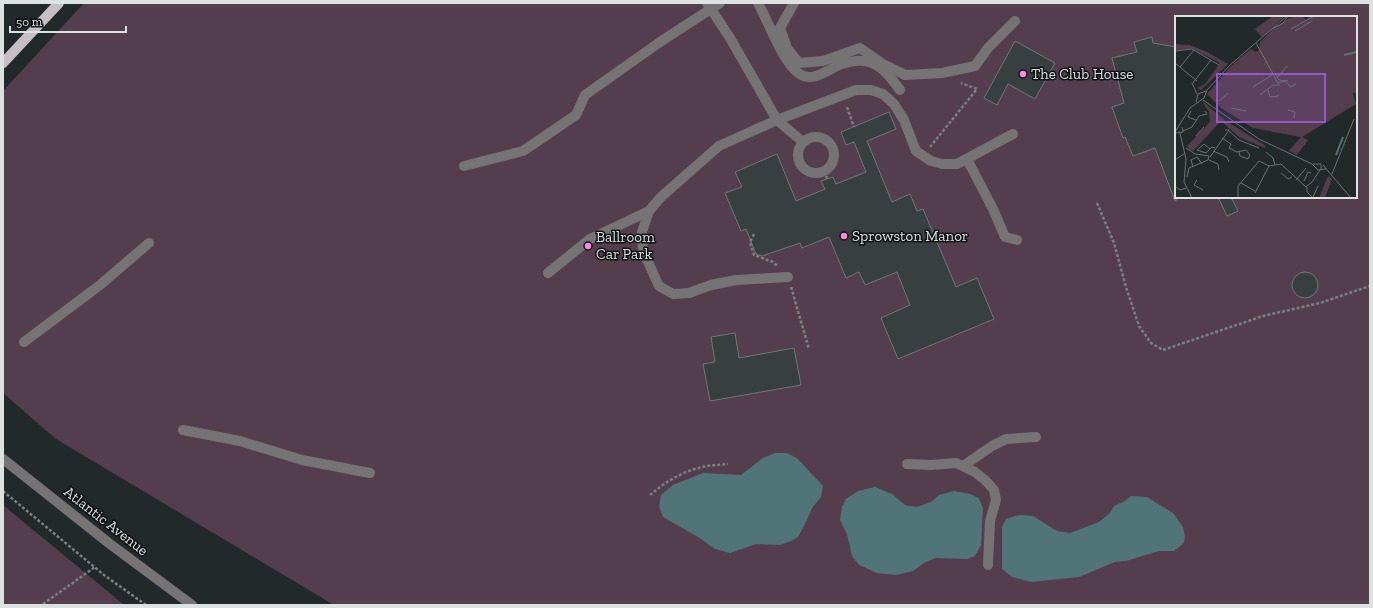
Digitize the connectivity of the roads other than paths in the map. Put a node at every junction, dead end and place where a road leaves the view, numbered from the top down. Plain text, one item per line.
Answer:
1 (59, 3) edge
2 (720, 3) edge
3 (758, 3) edge
4 (794, 3) edge
5 (709, 6) edge
6 (1015, 21) dead end
7 (3, 63) edge
8 (900, 90) dead end
9 (777, 120) junction
10 (1014, 134) dead end
11 (803, 142) junction
12 (967, 159) junction
13 (464, 166) dead end
14 (649, 211) junction
15 (1017, 240) dead end
16 (149, 243) dead end
17 (548, 273) dead end
18 (788, 277) road end
19 (24, 342) dead end
20 (183, 430) dead end
21 (1036, 437) dead end
22 (3, 459) edge
23 (907, 464) dead end
24 (963, 466) junction
25 (370, 473) dead end
26 (988, 565) dead end
27 (192, 605) edge

1 - 7 main road
2 - 5 street
3 - 8 street
4 - 6 street
5 - 9 street
5 - 13 street
9 - 11 street
9 - 12 street
9 - 14 street
10 - 12 street
11 - 11 street
12 - 15 street
14 - 17 street
14 - 18 street
16 - 19 street
20 - 25 street
21 - 24 street
22 - 27 street, Atlantic Avenue
23 - 24 street
24 - 26 street

